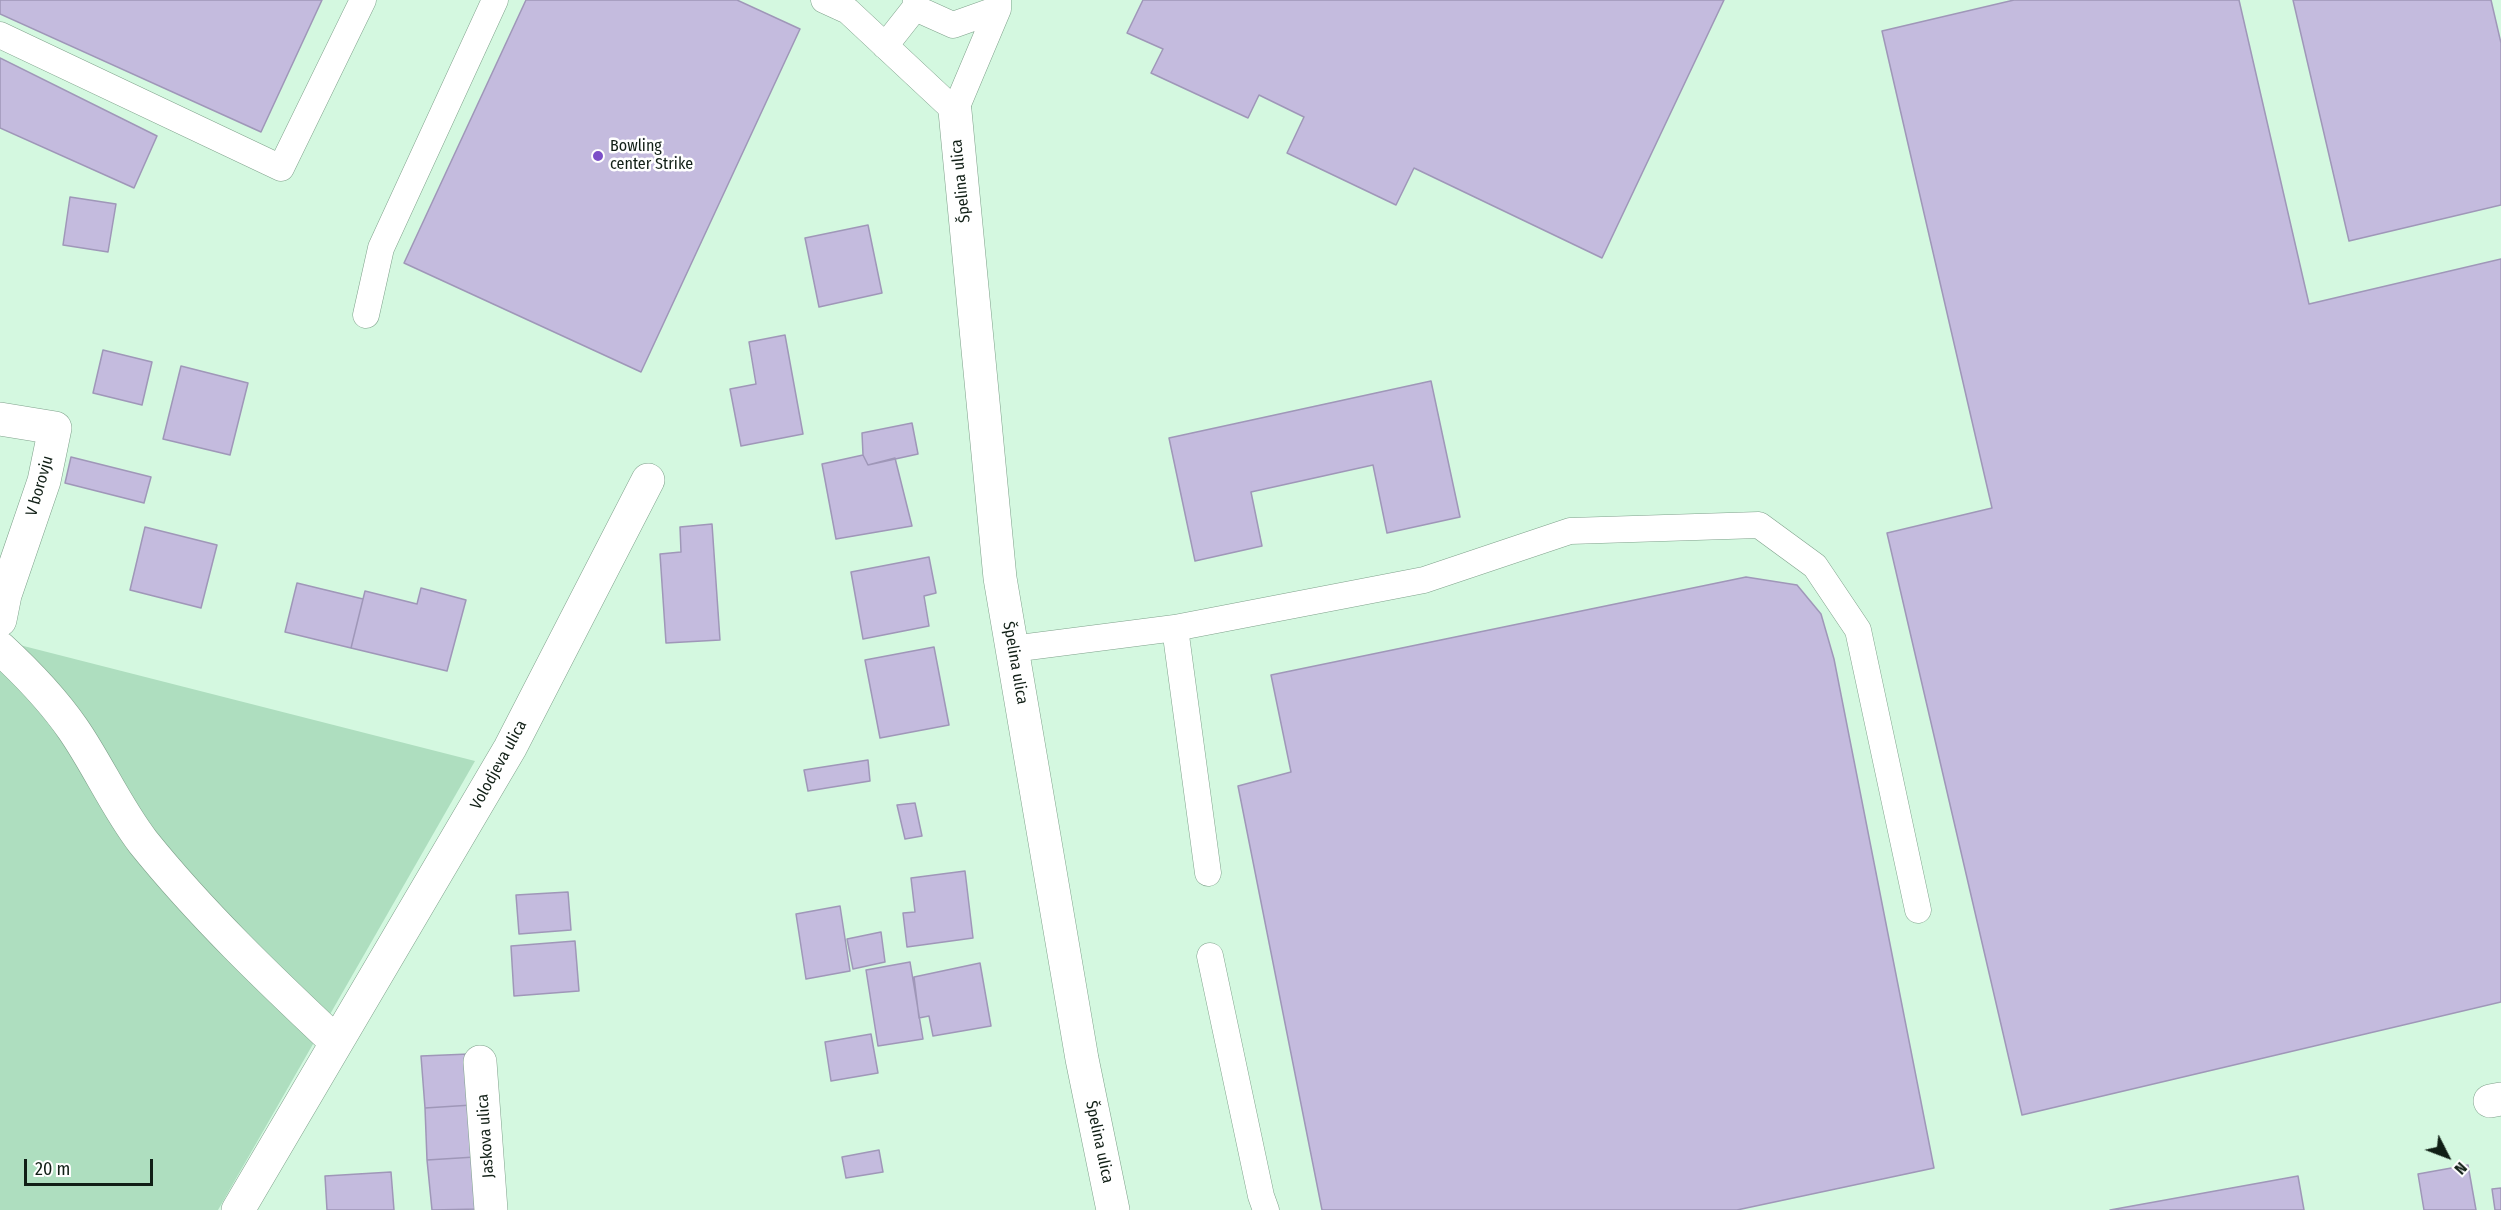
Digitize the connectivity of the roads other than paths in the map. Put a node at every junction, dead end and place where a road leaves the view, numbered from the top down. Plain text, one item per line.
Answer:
1 (363, 0) edge
2 (495, 0) edge
3 (824, 0) edge
4 (915, 4) edge
5 (998, 4) edge
6 (0, 35) edge
7 (885, 46) junction
8 (955, 111) junction
9 (366, 315) dead end
10 (0, 419) edge
11 (648, 480) dead end
12 (2, 608) edge
13 (1175, 628) junction
14 (0, 648) edge
15 (1012, 649) junction
16 (1208, 873) dead end
17 (1918, 910) dead end
18 (1210, 956) dead end
19 (336, 1042) junction
20 (480, 1062) dead end
21 (237, 1210) edge
22 (492, 1210) edge
23 (1113, 1210) edge
24 (1266, 1210) edge

1 - 6 lane
2 - 9 lane
3 - 7 lane
4 - 5 lane
4 - 7 lane
5 - 8 lane
7 - 8 lane
8 - 15 street, Špelina ulica
10 - 12 street, V borovju
11 - 19 street, Volodjeva ulica
13 - 15 lane
13 - 16 lane
13 - 17 lane
14 - 19 street
15 - 23 street, Špelina ulica
18 - 24 lane
19 - 21 street, Volodjeva ulica
20 - 22 street, Jaskova ulica

